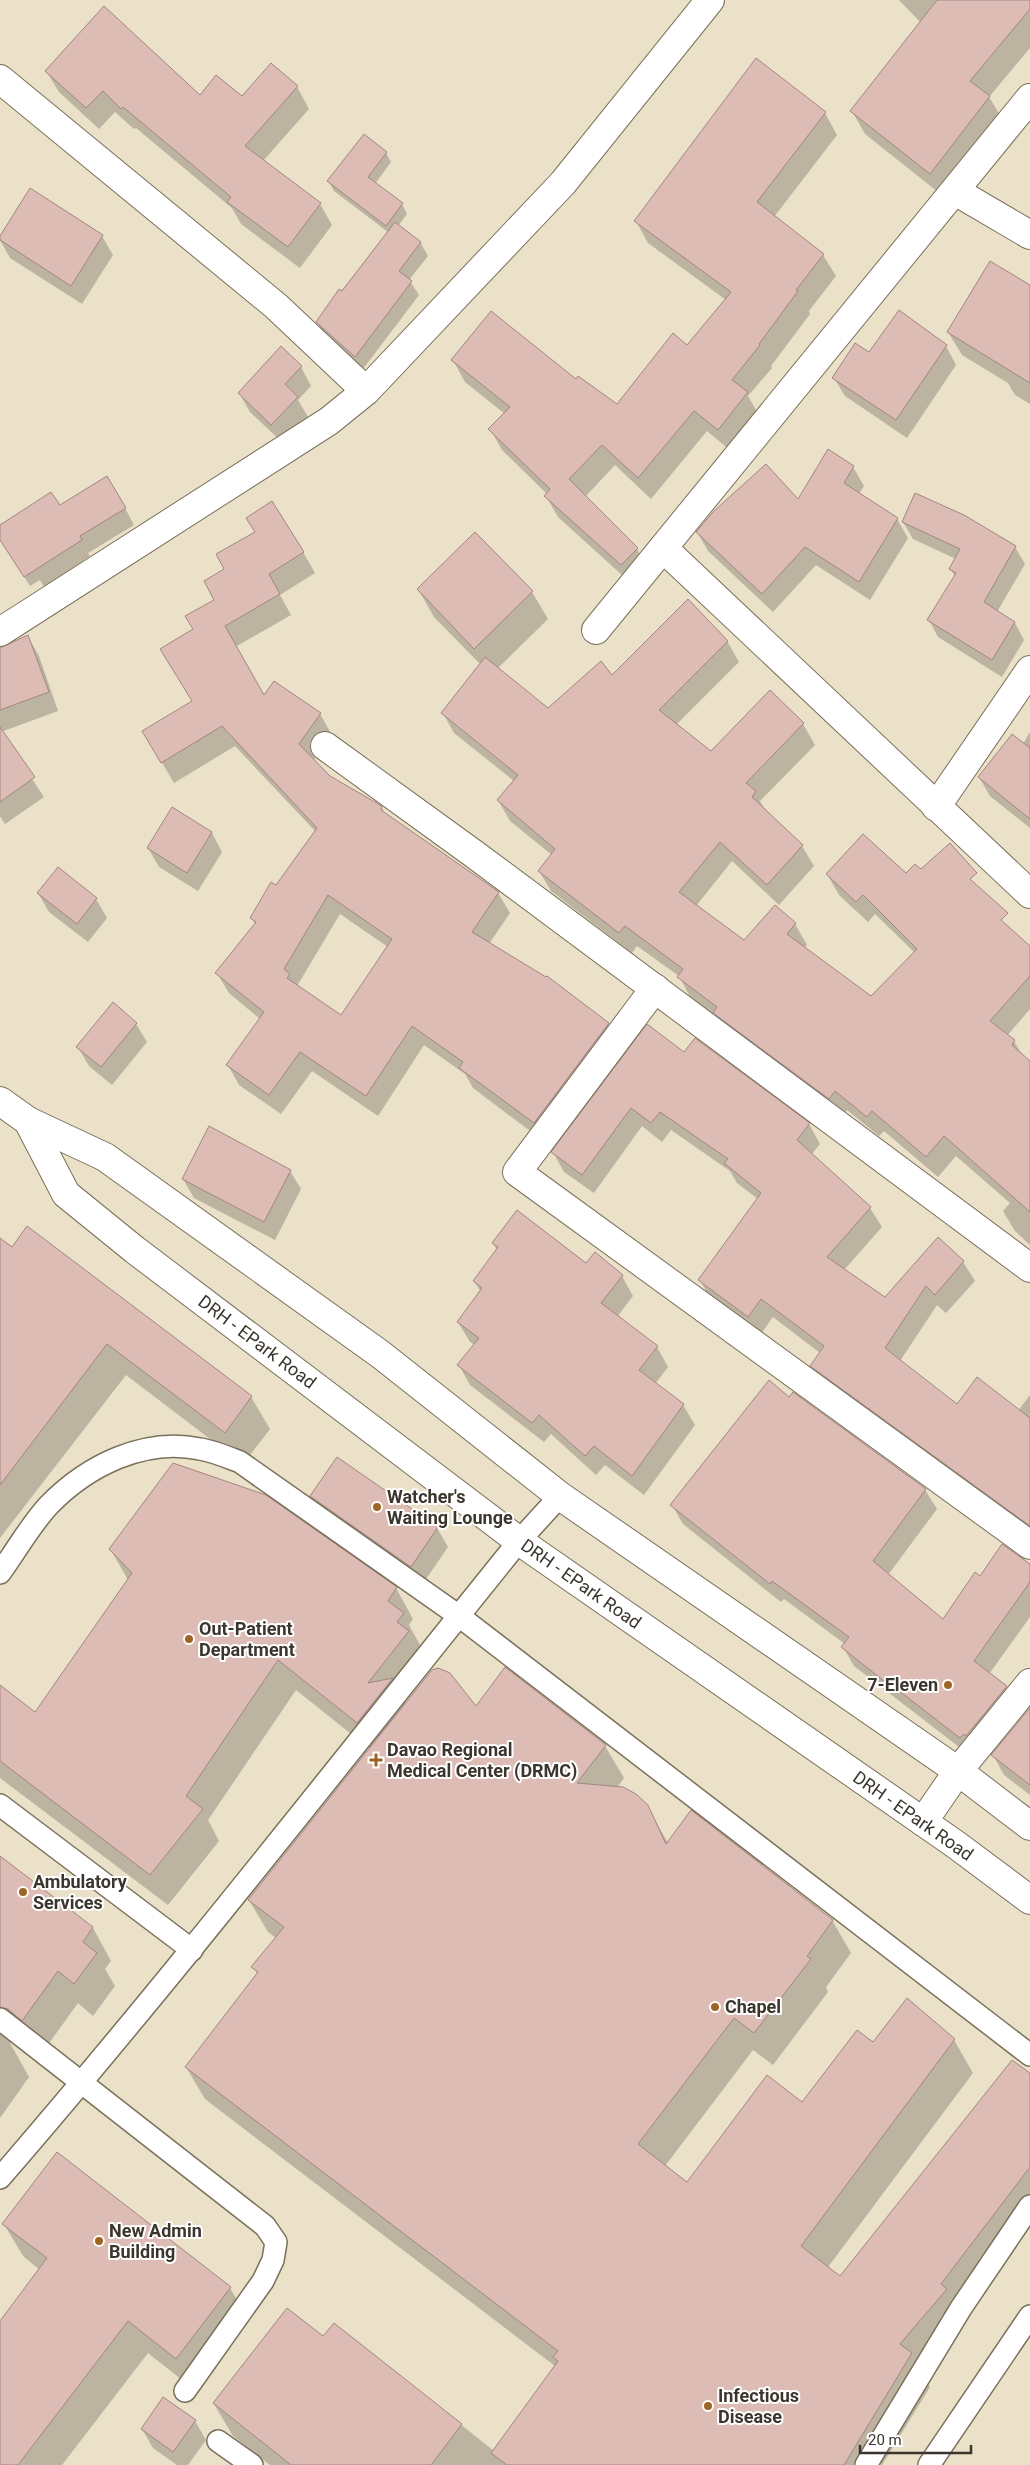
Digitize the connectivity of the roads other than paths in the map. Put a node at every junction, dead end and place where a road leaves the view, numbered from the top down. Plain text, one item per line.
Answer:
1 (710, 0) edge
2 (0, 79) edge
3 (1030, 98) edge
4 (955, 191) junction
5 (1030, 235) edge
6 (366, 392) junction
7 (663, 548) junction
8 (596, 630) dead end
9 (0, 632) edge
10 (1030, 670) edge
11 (324, 746) dead end
12 (936, 807) junction
13 (1030, 894) edge
14 (655, 988) junction
15 (0, 1102) edge
16 (28, 1121) junction
17 (1030, 1268) edge
18 (560, 1496) junction
19 (519, 1541) junction
20 (1030, 1545) edge
21 (0, 1573) edge
22 (459, 1616) junction
23 (1030, 1683) edge
24 (958, 1772) junction
25 (0, 1804) edge
26 (922, 1822) junction
27 (1030, 1826) edge
28 (1030, 1900) edge
29 (192, 1950) junction
30 (0, 2019) edge
31 (1030, 2055) edge
32 (83, 2082) junction
33 (0, 2178) edge
34 (1030, 2206) edge
35 (1030, 2316) edge
36 (184, 2391) dead end
37 (218, 2440) dead end
38 (252, 2465) edge
39 (866, 2465) edge
40 (929, 2465) edge

1 - 6 street
2 - 6 street
3 - 4 street
4 - 5 street
4 - 7 street
6 - 9 street
7 - 8 street
7 - 12 street
10 - 12 street
11 - 14 street
12 - 13 street
14 - 17 street
14 - 20 street
15 - 16 street, DRH - EPark Road
16 - 18 street, DRH - EPark Road
16 - 19 street, DRH - EPark Road
18 - 19 lane
18 - 24 street, DRH - EPark Road
19 - 22 lane
19 - 26 street, DRH - EPark Road
21 - 22 lane
22 - 29 lane
22 - 31 lane
23 - 24 street
24 - 26 street
24 - 27 street, DRH - EPark Road
25 - 29 lane
26 - 28 street, DRH - EPark Road
29 - 32 lane
30 - 32 lane
32 - 33 lane
32 - 36 lane
34 - 39 lane
35 - 40 lane
37 - 38 lane

